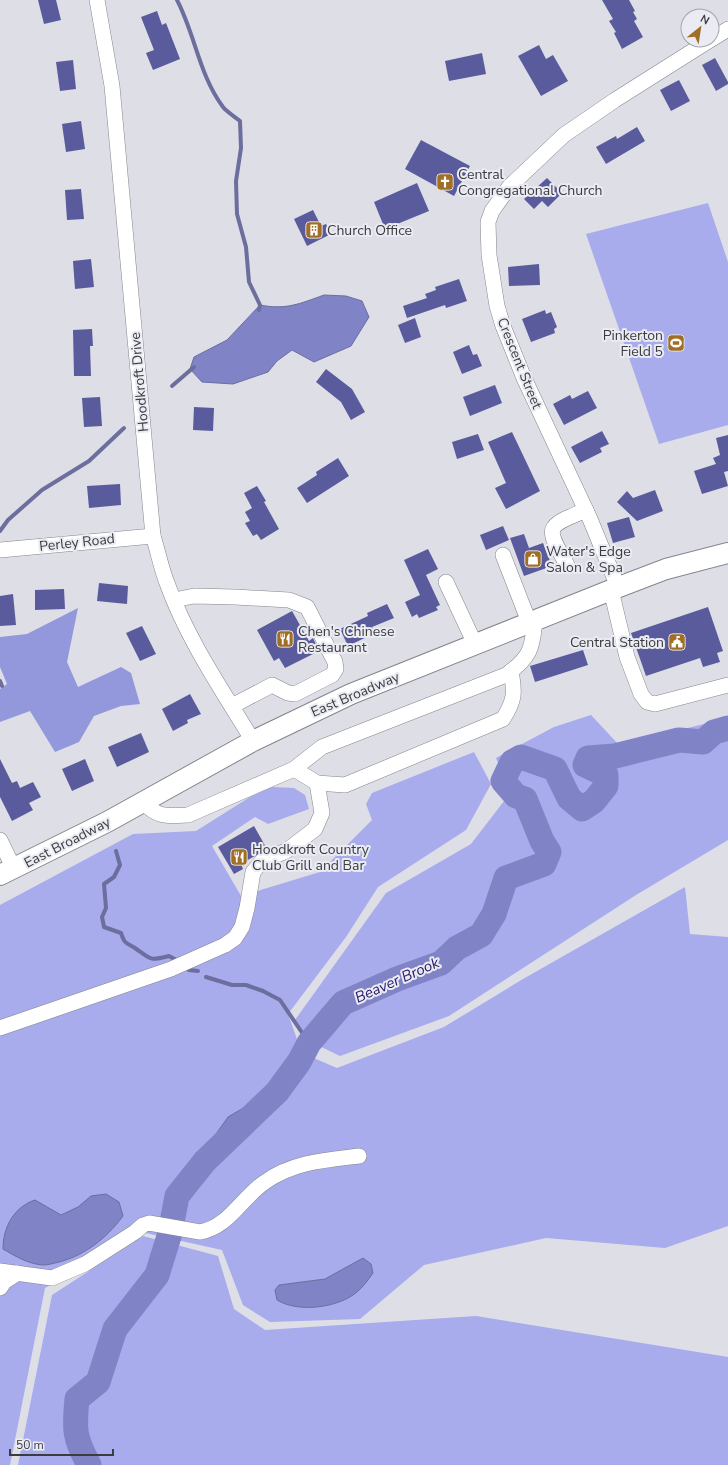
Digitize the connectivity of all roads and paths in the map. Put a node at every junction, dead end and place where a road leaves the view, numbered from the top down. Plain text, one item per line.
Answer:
1 (96, 0) edge
2 (698, 48) edge
3 (586, 510) junction
4 (153, 536) junction
5 (0, 550) edge
6 (728, 553) edge
7 (503, 555) dead end
8 (567, 565) dead end
9 (446, 582) dead end
10 (614, 589) junction
11 (174, 600) junction
12 (532, 621) junction
13 (475, 644) junction
14 (511, 671) junction
15 (728, 685) edge
16 (232, 706) junction
17 (253, 741) junction
18 (294, 769) junction
19 (317, 783) junction
20 (143, 802) junction
21 (0, 840) edge
22 (7, 872) edge
23 (0, 1028) edge
24 (359, 1156) dead end
25 (0, 1271) edge
26 (18, 1273) junction
27 (0, 1288) edge

1 - 4 street, Hoodkroft Drive
2 - 3 street, Crescent Street
3 - 8 street
3 - 10 street, Crescent Street
4 - 5 street, Perley Road
4 - 11 street, Hoodkroft Drive
6 - 10 main road, East Broadway
7 - 12 street
9 - 13 street
10 - 12 main road, East Broadway
10 - 15 street, Crescent Street
11 - 16 street, Hoodkroft Drive
11 - 16 street
12 - 13 main road, East Broadway
12 - 14 street
13 - 17 main road, East Broadway
14 - 18 street
14 - 19 street
16 - 17 street, Hoodkroft Drive
17 - 20 main road, East Broadway
18 - 19 street
18 - 20 street
19 - 23 street
20 - 22 main road, East Broadway
21 - 22 street
24 - 26 street
25 - 26 street
26 - 27 street

